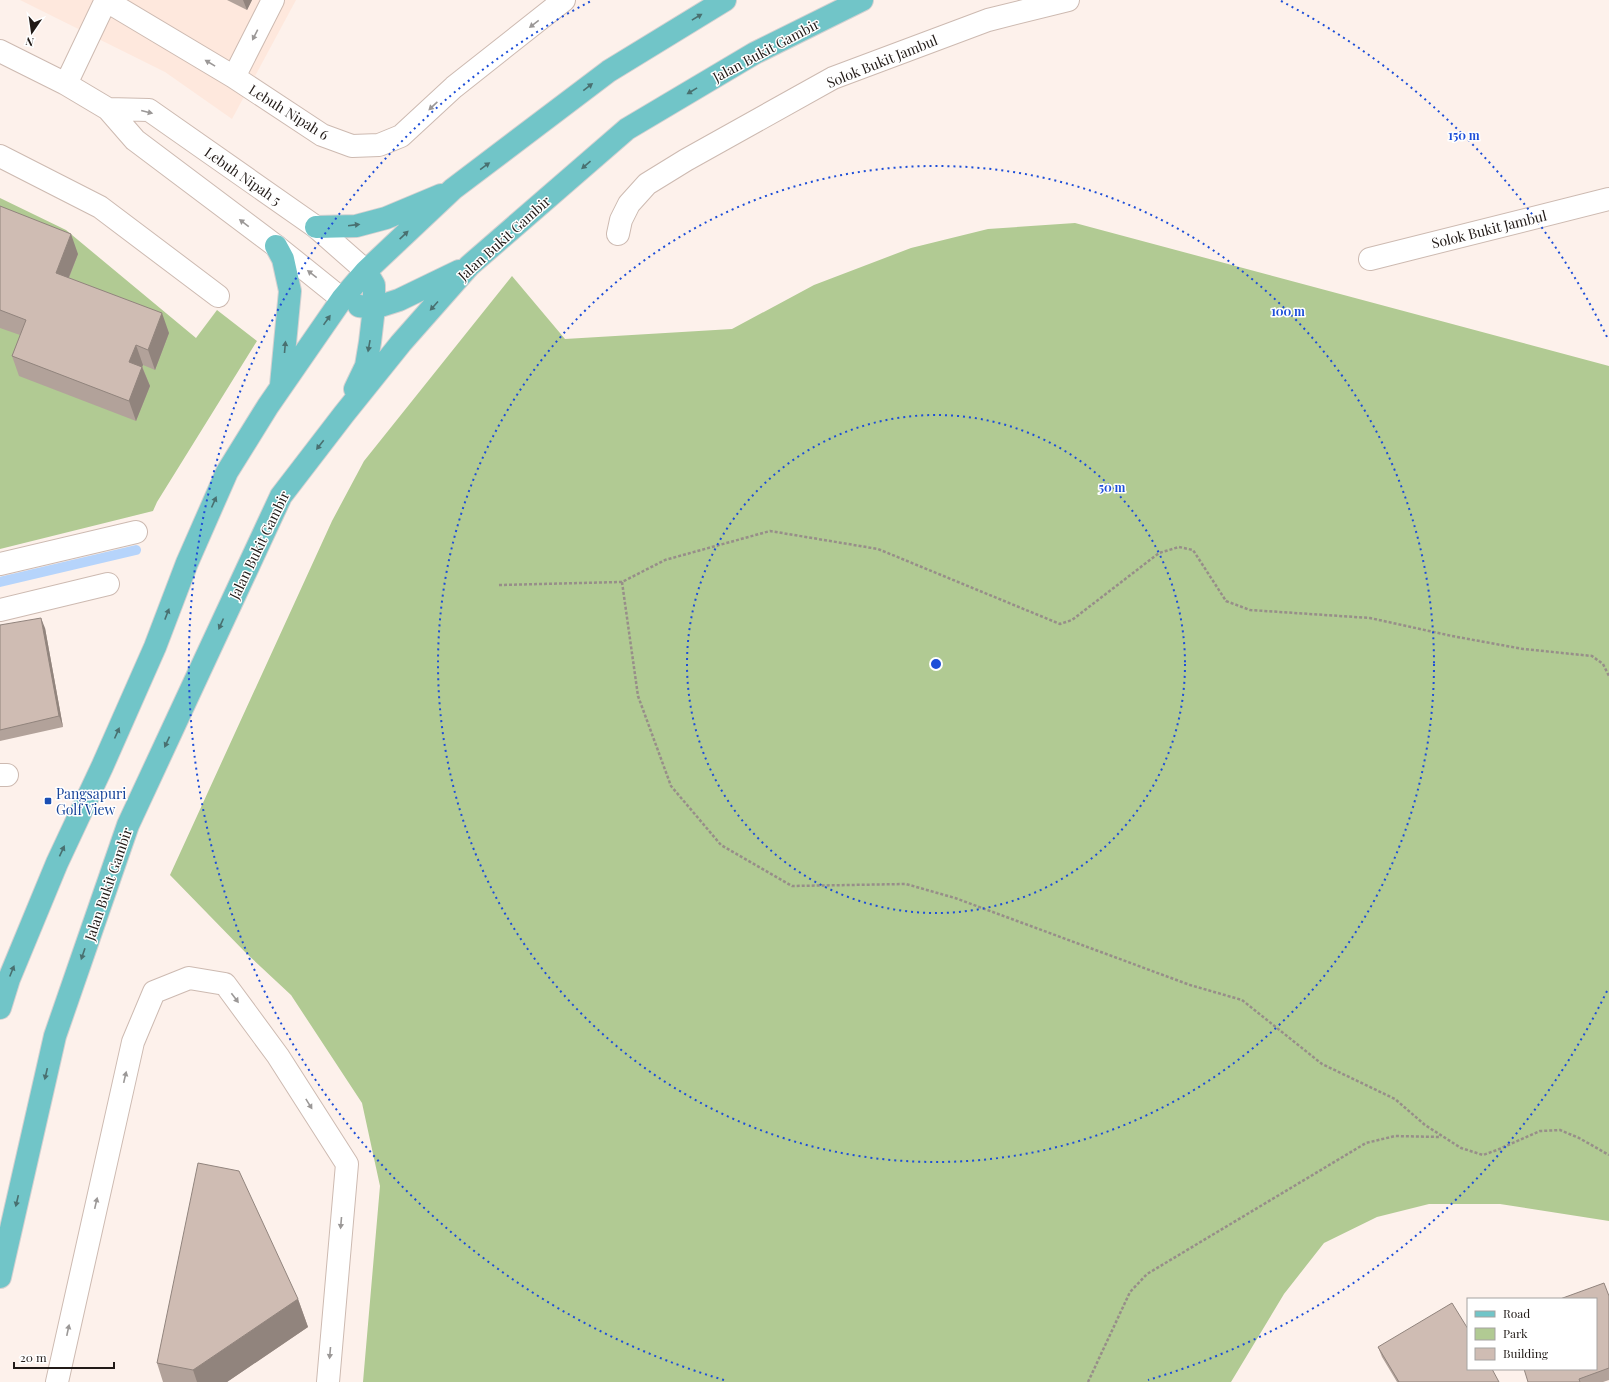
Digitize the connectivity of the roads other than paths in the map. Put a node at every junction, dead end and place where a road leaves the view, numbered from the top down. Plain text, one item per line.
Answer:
1 (106, 0) edge
2 (273, 0) edge
3 (564, 0) edge
4 (724, 0) edge
5 (862, 0) edge
6 (1068, 0) edge
7 (0, 51) edge
8 (234, 77) junction
9 (66, 84) junction
10 (108, 109) junction
11 (0, 156) edge
12 (453, 189) junction
13 (1609, 199) edge
14 (316, 228) junction
15 (618, 234) dead end
16 (276, 246) junction
17 (1370, 259) dead end
18 (469, 266) junction
19 (366, 271) junction
20 (218, 296) dead end
21 (342, 299) junction
22 (374, 308) junction
23 (281, 386) junction
24 (344, 414) junction
25 (136, 532) dead end
26 (0, 564) edge
27 (108, 584) dead end
28 (0, 610) edge
29 (0, 1008) edge
30 (0, 1278) edge
31 (57, 1382) edge
32 (328, 1382) edge

8 -> 1 street, Lebuh Nipah 6
1 - 9 street
2 -> 8 street
3 -> 8 street, Lebuh Nipah 6
12 -> 4 main road
5 -> 18 main road, Jalan Bukit Gambir
6 - 15 street, Solok Bukit Jambul
7 - 9 street, Lebuh Nipah 5
9 - 10 street, Lebuh Nipah 5
10 -> 14 street, Lebuh Nipah 5
16 -> 10 street, Lebuh Nipah 5
11 - 20 street
14 -> 12 main road
19 -> 12 main road
13 - 17 street, Solok Bukit Jambul
14 - 19 street, Lebuh Nipah 5
21 -> 16 street, Lebuh Nipah 5
23 -> 16 main road
18 - 22 main road
18 -> 24 main road, Jalan Bukit Gambir
19 - 21 main road
19 - 22 main road
21 - 22 main road
23 -> 21 main road
22 -> 24 main road
29 -> 23 main road
24 -> 30 main road, Jalan Bukit Gambir
25 - 26 street
27 - 28 street
31 -> 32 street

